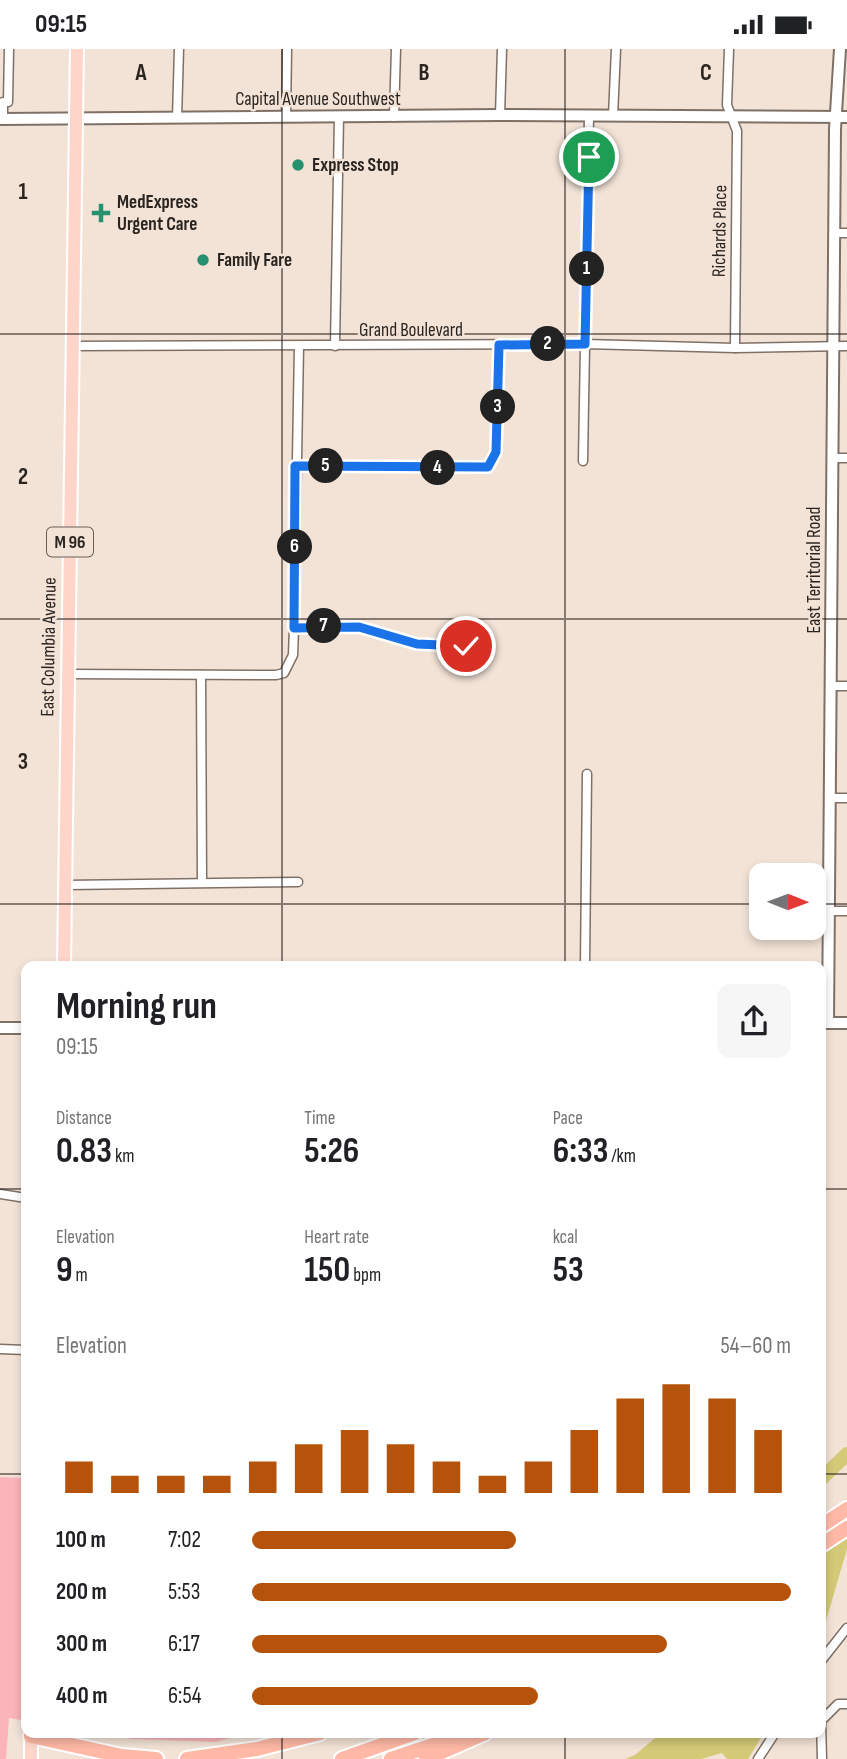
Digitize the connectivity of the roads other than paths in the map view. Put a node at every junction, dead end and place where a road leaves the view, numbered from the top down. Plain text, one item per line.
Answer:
1 (9, 49) edge
2 (77, 49) edge
3 (179, 49) edge
4 (288, 49) edge
5 (396, 49) edge
6 (502, 49) edge
7 (616, 49) edge
8 (729, 49) edge
9 (840, 49) edge
10 (500, 115) junction
11 (286, 116) junction
12 (339, 116) junction
13 (589, 116) junction
14 (613, 116) junction
15 (729, 116) junction
16 (394, 117) junction
17 (842, 117) edge
18 (177, 118) junction
19 (2, 119) edge
20 (77, 119) junction
21 (835, 233) junction
22 (847, 233) edge
23 (585, 344) junction
24 (499, 345) junction
25 (335, 346) junction
26 (834, 346) junction
27 (847, 346) edge
28 (72, 347) junction
29 (299, 347) junction
30 (735, 348) junction
31 (833, 458) junction
32 (847, 458) edge
33 (583, 461) dead end
34 (295, 466) junction
35 (294, 628) junction
36 (466, 646) dead end
37 (68, 674) junction
38 (201, 675) junction
39 (831, 686) junction
40 (847, 686) edge
41 (587, 773) dead end
42 (830, 798) junction
43 (847, 798) edge
44 (299, 881) dead end
45 (202, 882) junction
46 (66, 885) junction
47 (829, 911) junction
48 (847, 911) edge
49 (64, 961) edge
50 (585, 961) edge
51 (826, 978) edge
52 (826, 1023) edge
53 (847, 1023) edge
54 (0, 1028) edge
55 (21, 1028) edge
56 (0, 1194) edge
57 (21, 1197) edge
58 (0, 1349) edge
59 (21, 1350) edge
60 (847, 1509) edge
61 (826, 1523) edge
62 (847, 1528) edge
63 (826, 1542) edge
64 (847, 1628) edge
65 (826, 1655) edge
66 (842, 1704) edge
67 (826, 1717) edge
68 (31, 1738) edge
69 (48, 1738) edge
70 (300, 1738) edge
71 (401, 1738) edge
72 (455, 1738) edge
73 (474, 1738) edge
74 (772, 1738) edge
75 (821, 1738) edge
76 (31, 1759) edge
77 (156, 1759) edge
78 (187, 1759) edge
79 (342, 1759) edge
80 (391, 1759) edge
81 (426, 1759) edge
82 (758, 1759) edge
83 (822, 1759) edge

1 - 19 street
2 - 20 main road, M 96
3 - 18 street
4 - 11 street
5 - 16 street
6 - 10 street
7 - 14 street
8 - 15 street, Richards Place
9 - 17 street, East Territorial Road
10 - 13 street, Capital Avenue Southwest
10 - 16 street, Capital Avenue Southwest
11 - 12 street, Capital Avenue Southwest
11 - 18 street, Capital Avenue Southwest
12 - 16 street, Capital Avenue Southwest
12 - 25 street
13 - 14 street, Capital Avenue Southwest
13 - 23 street
14 - 15 street, Capital Avenue Southwest
15 - 17 street, Capital Avenue Southwest
15 - 30 street, Richards Place
17 - 21 street, East Territorial Road
18 - 20 street, Capital Avenue Southwest
19 - 20 street, Capital Avenue Southwest
20 - 28 main road, East Columbia Avenue / M 96
21 - 22 street
21 - 26 street, East Territorial Road
23 - 24 street, Grand Boulevard
23 - 30 street, Grand Boulevard
23 - 33 street
24 - 25 street, Grand Boulevard
24 - 34 street
25 - 29 street, Grand Boulevard
26 - 27 street, Grand Boulevard
26 - 30 street, Grand Boulevard
26 - 31 street, East Territorial Road
28 - 29 street, Grand Boulevard
28 - 37 main road, East Columbia Avenue / M 96
29 - 34 street
31 - 32 street
31 - 39 street, East Territorial Road
34 - 35 street
35 - 36 street
35 - 38 street
37 - 38 street
37 - 46 main road, East Columbia Avenue / M 96
38 - 45 street
39 - 40 street
39 - 42 street, East Territorial Road
41 - 50 street
42 - 43 street
42 - 47 street, East Territorial Road
44 - 45 street
45 - 46 street
46 - 49 main road, East Columbia Avenue / M 96
47 - 48 street
47 - 51 street, East Territorial Road
52 - 53 street
54 - 55 street
56 - 57 street
58 - 59 street
60 - 61 highway
62 - 63 highway
64 - 65 street
66 - 67 street
68 - 76 main road
69 - 77 highway
70 - 78 highway
71 - 79 highway
72 - 80 highway
73 - 81 highway
74 - 82 street
75 - 83 street

